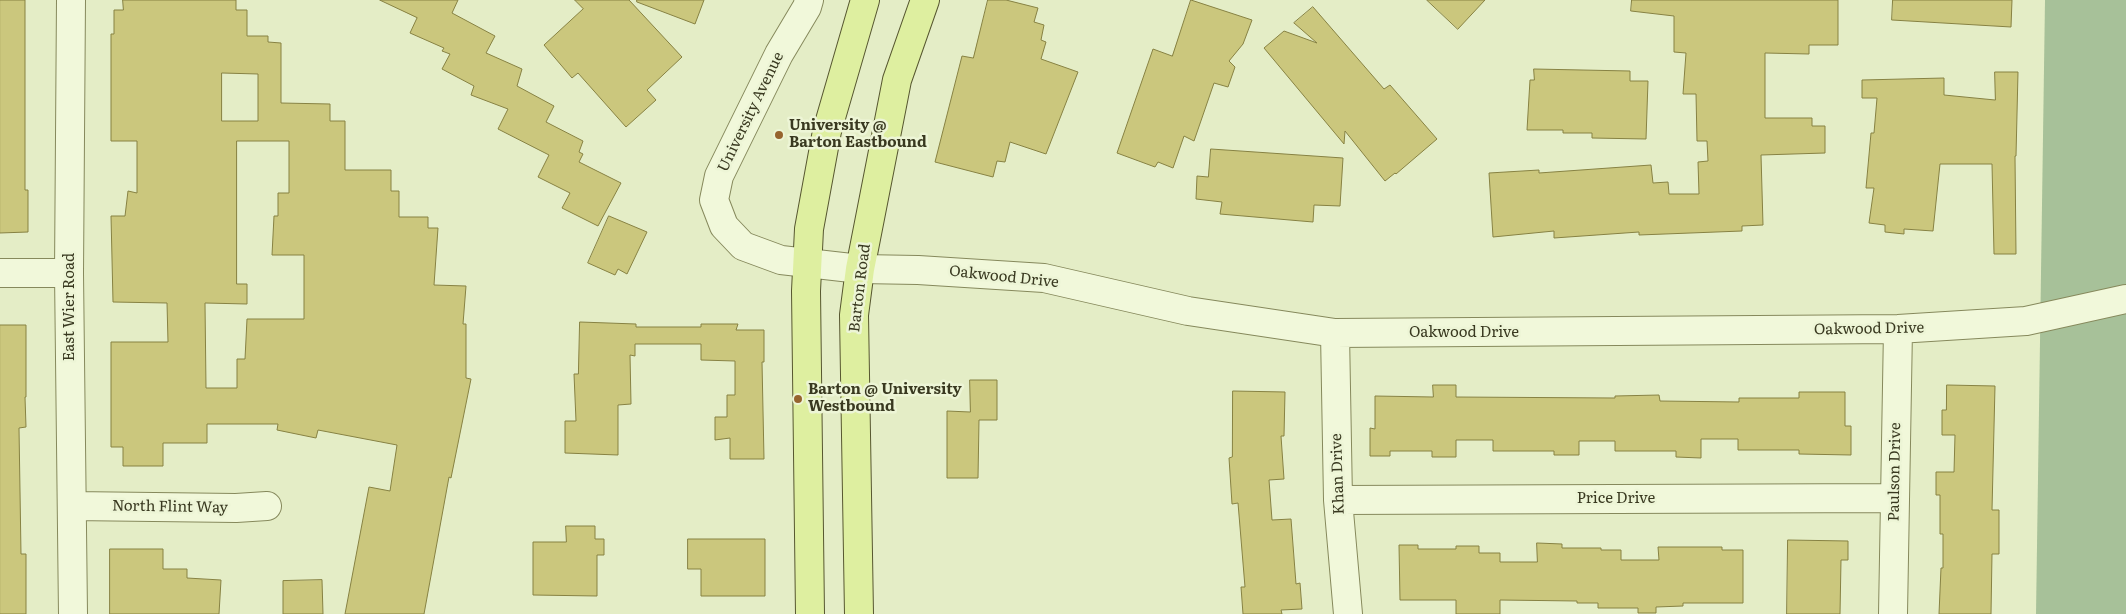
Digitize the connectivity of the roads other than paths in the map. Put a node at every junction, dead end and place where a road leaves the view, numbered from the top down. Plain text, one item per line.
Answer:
1 (71, 0) edge
2 (808, 0) edge
3 (865, 0) edge
4 (925, 0) edge
5 (806, 263) junction
6 (860, 269) junction
7 (0, 273) edge
8 (69, 273) junction
9 (2126, 299) edge
10 (1898, 329) junction
11 (1334, 334) junction
12 (1894, 498) junction
13 (1338, 500) junction
14 (72, 506) junction
15 (267, 506) dead end
16 (73, 614) edge
17 (810, 614) edge
18 (859, 614) edge
19 (1348, 614) edge
20 (1893, 614) edge

1 - 8 street, East Wier Road
2 - 5 street, University Avenue
3 - 5 main road
4 - 6 main road, Barton Road
5 - 6 street, Oakwood Drive
5 - 17 main road
6 - 11 street, Oakwood Drive
6 - 18 main road, Barton Road
7 - 8 street
8 - 14 street, East Wier Road
9 - 10 street, Oakwood Drive
10 - 11 street, Oakwood Drive
10 - 12 street, Paulson Drive
11 - 13 street, Khan Drive
12 - 13 street, Price Drive
12 - 20 street, Paulson Drive
13 - 19 street, Khan Drive
14 - 15 street, North Flint Way
14 - 16 street, East Wier Road

